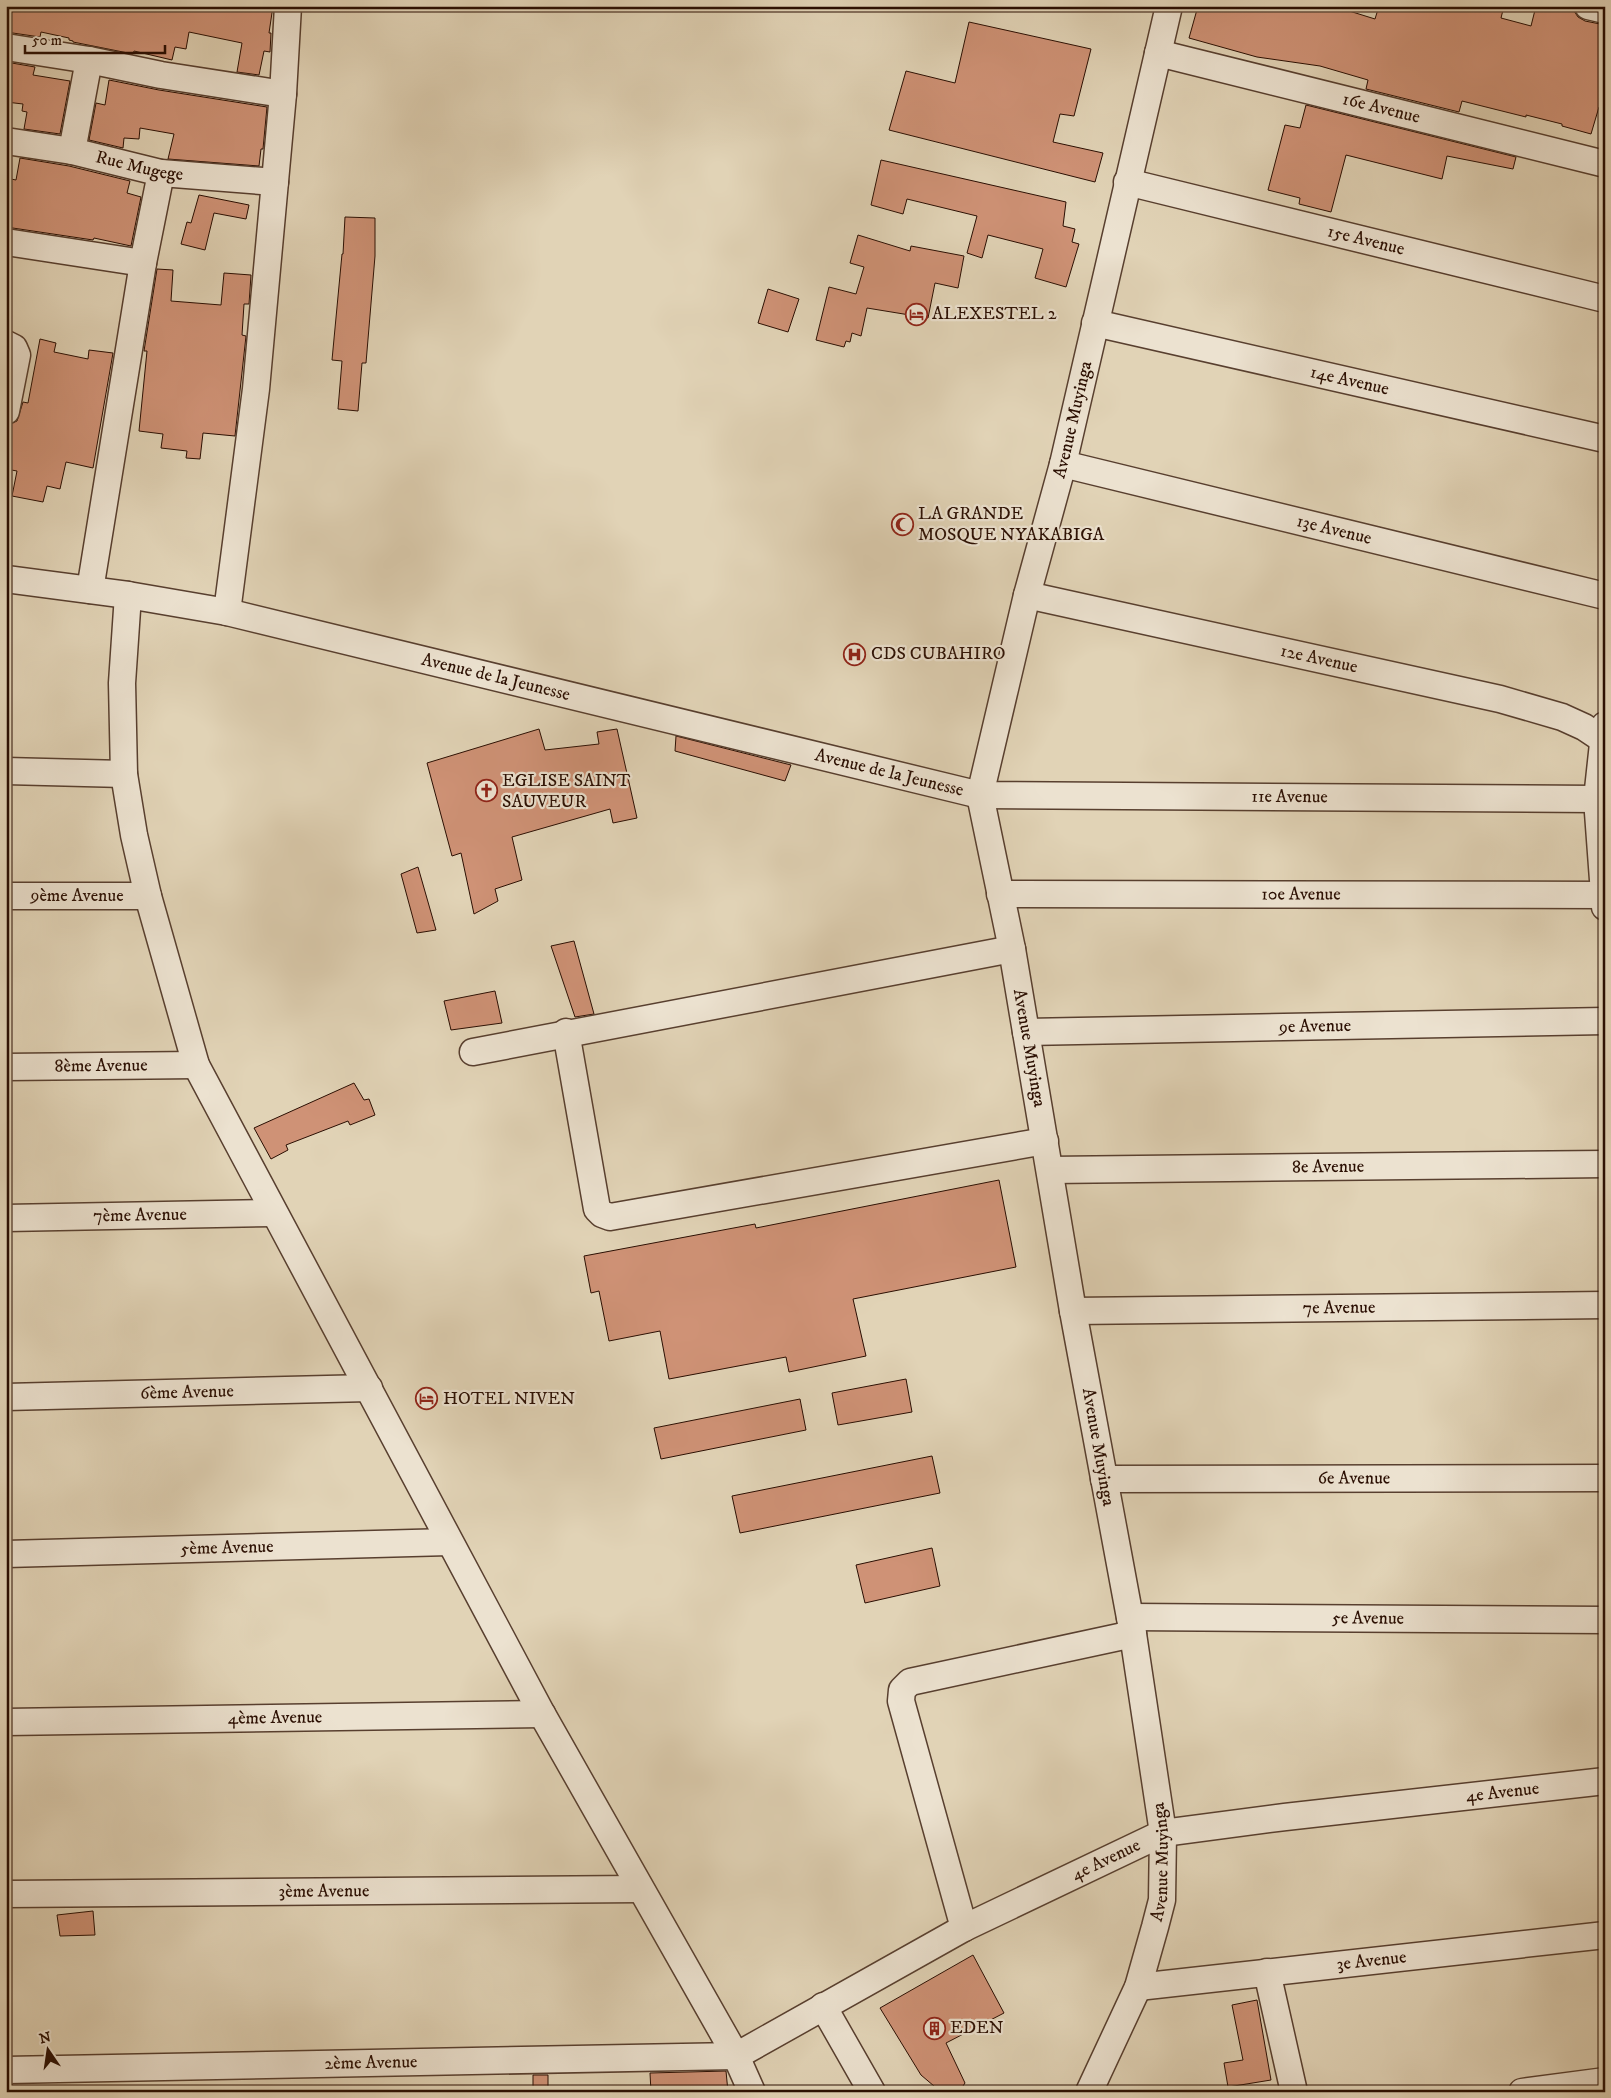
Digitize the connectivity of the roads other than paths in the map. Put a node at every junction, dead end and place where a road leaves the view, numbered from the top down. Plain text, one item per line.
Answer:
1 (288, 6) edge
2 (1169, 6) edge
3 (1588, 6) edge
4 (1605, 10) edge
5 (6, 47) edge
6 (1158, 53) junction
7 (89, 60) junction
8 (283, 94) junction
9 (6, 141) edge
10 (72, 151) junction
11 (1605, 164) edge
12 (161, 173) junction
13 (275, 182) junction
14 (1127, 182) junction
15 (6, 242) edge
16 (143, 263) junction
17 (1605, 299) edge
18 (1094, 323) junction
19 (6, 344) edge
20 (6, 411) edge
21 (1605, 439) edge
22 (1063, 464) junction
23 (6, 579) edge
24 (90, 590) junction
25 (128, 595) junction
26 (1027, 595) junction
27 (1605, 596) edge
28 (227, 612) junction
29 (1604, 736) edge
30 (6, 771) edge
31 (124, 774) junction
32 (980, 795) junction
33 (1597, 799) junction
34 (1000, 894) junction
35 (6, 896) edge
36 (148, 896) junction
37 (1604, 899) edge
38 (1012, 949) junction
39 (1605, 1021) edge
40 (566, 1032) junction
41 (1026, 1032) junction
42 (472, 1052) dead end
43 (196, 1066) junction
44 (6, 1067) edge
45 (1045, 1141) junction
46 (1605, 1164) edge
47 (1050, 1170) junction
48 (273, 1213) junction
49 (6, 1218) edge
50 (1605, 1305) edge
51 (1073, 1311) junction
52 (369, 1388) junction
53 (6, 1397) edge
54 (1605, 1478) edge
55 (1104, 1479) junction
56 (449, 1542) junction
57 (6, 1554) edge
58 (1605, 1620) edge
59 (1132, 1625) junction
60 (542, 1714) junction
61 (6, 1722) edge
62 (1605, 1781) edge
63 (1163, 1833) junction
64 (640, 1889) junction
65 (6, 1894) edge
66 (964, 1928) junction
67 (1605, 1935) edge
68 (1267, 1972) junction
69 (1138, 1987) junction
70 (823, 2006) junction
71 (736, 2056) junction
72 (6, 2070) edge
73 (1605, 2082) edge
74 (752, 2092) edge
75 (872, 2092) edge
76 (1089, 2092) edge
77 (1294, 2092) edge
78 (1522, 2092) edge

1 - 8 street
2 - 6 street, Avenue Muyinga
3 - 4 street
5 - 7 street
6 - 11 street, 16e Avenue
6 - 14 street, Avenue Muyinga
7 - 8 street
7 - 10 street
8 - 13 street
9 - 10 street, Rue Mugege
10 - 12 street, Rue Mugege
12 - 13 street, Rue Mugege
12 - 16 street
13 - 28 street
14 - 17 street, 15e Avenue
14 - 18 street, Avenue Muyinga
15 - 16 street
16 - 24 street
18 - 21 street, 14e Avenue
18 - 22 street, Avenue Muyinga
19 - 20 street
22 - 26 street, Avenue Muyinga
22 - 27 street, 13e Avenue
23 - 24 street, Avenue de la Jeunesse
24 - 25 street, Avenue de la Jeunesse
25 - 28 street, Avenue de la Jeunesse
25 - 31 street
26 - 29 street, 12e Avenue
26 - 32 street, Avenue Muyinga
28 - 32 street, Avenue de la Jeunesse
29 - 33 street
30 - 31 street
31 - 36 street
32 - 33 street, 11e Avenue
32 - 34 street, Avenue Muyinga
33 - 37 street
34 - 37 street, 10e Avenue
34 - 38 street, Avenue Muyinga
35 - 36 street, 9ème Avenue
36 - 43 street
38 - 40 street
38 - 41 street, Avenue Muyinga
39 - 41 street, 9e Avenue
40 - 42 street
40 - 45 street
41 - 45 street, Avenue Muyinga
43 - 44 street, 8ème Avenue
43 - 48 street
45 - 47 street, Avenue Muyinga
46 - 47 street, 8e Avenue
47 - 51 street, Avenue Muyinga
48 - 49 street, 7ème Avenue
48 - 52 street
50 - 51 street, 7e Avenue
51 - 55 street, Avenue Muyinga
52 - 53 street, 6ème Avenue
52 - 56 street
54 - 55 street, 6e Avenue
55 - 59 street, Avenue Muyinga
56 - 57 street, 5ème Avenue
56 - 60 street
58 - 59 street, 5e Avenue
59 - 63 street, Avenue Muyinga
59 - 66 street, 5e Avenue
60 - 61 street, 4ème Avenue
60 - 64 street
62 - 63 street, 4e Avenue
63 - 66 street, 4e Avenue
63 - 69 street, Avenue Muyinga
64 - 65 street, 3ème Avenue
64 - 71 street
66 - 70 street, 4e Avenue
67 - 68 street, 3e Avenue
68 - 69 street, 3e Avenue
68 - 77 street
69 - 76 street, Avenue Muyinga
70 - 71 street, 4e Avenue
70 - 75 street
71 - 72 street, 2ème Avenue
71 - 74 street
73 - 78 street

